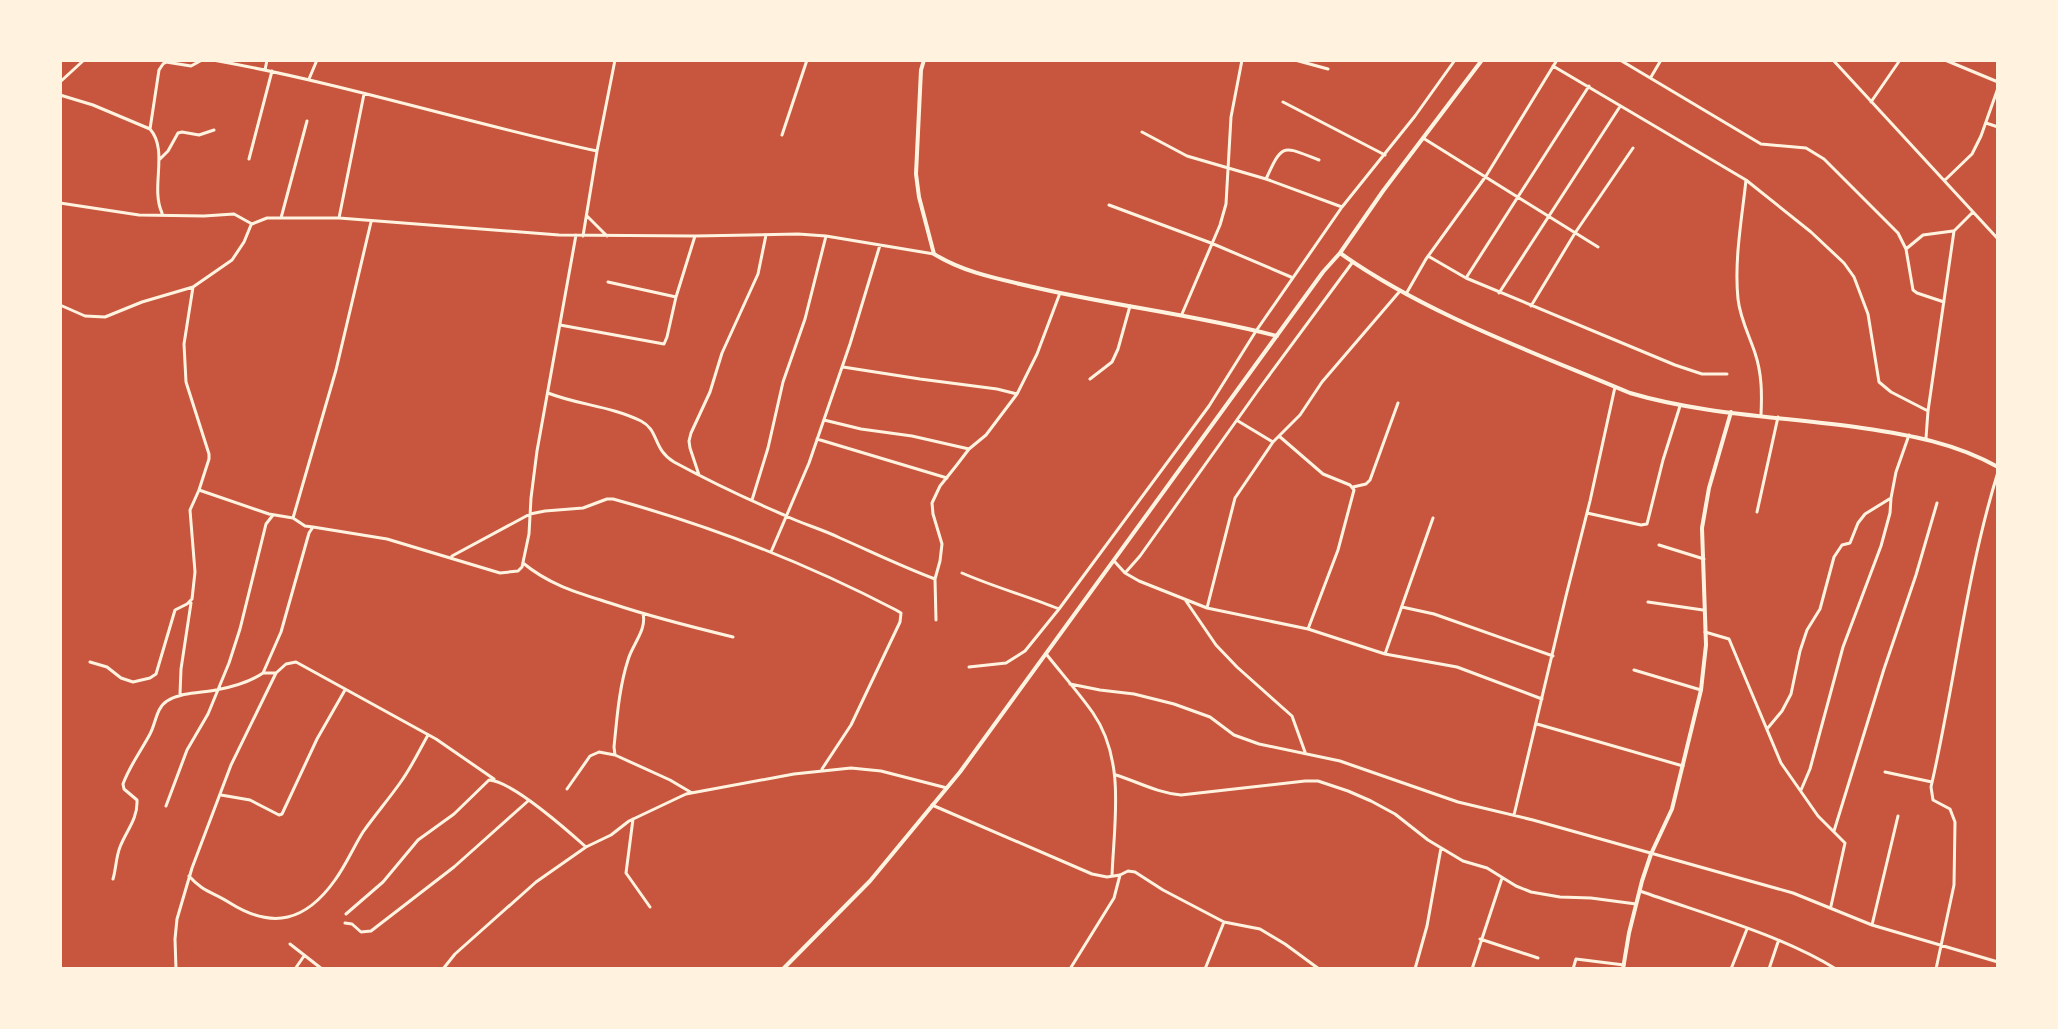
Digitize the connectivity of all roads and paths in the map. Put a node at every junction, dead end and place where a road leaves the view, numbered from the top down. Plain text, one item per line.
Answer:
1 (84, 60) edge
2 (164, 60) edge
3 (202, 60) edge
4 (213, 60) edge
5 (267, 60) edge
6 (317, 60) edge
7 (614, 60) edge
8 (807, 60) edge
9 (924, 60) edge
10 (1242, 60) edge
11 (1295, 60) edge
12 (1455, 60) edge
13 (1482, 60) edge
14 (1557, 60) edge
15 (1620, 60) edge
16 (1661, 60) edge
17 (1833, 60) edge
18 (1900, 60) edge
19 (1945, 60) edge
20 (171, 62) junction
21 (1553, 66) junction
22 (1328, 69) dead end
23 (265, 70) junction
24 (272, 71) junction
25 (1651, 78) junction
26 (309, 80) junction
27 (60, 82) edge
28 (1998, 82) edge
29 (1589, 86) junction
30 (1998, 88) edge
31 (364, 94) junction
32 (60, 95) edge
33 (1283, 102) dead end
34 (1871, 102) junction
35 (1620, 107) junction
36 (307, 121) dead end
37 (1985, 123) junction
38 (1998, 127) edge
39 (150, 129) junction
40 (214, 130) dead end
41 (1142, 132) dead end
42 (782, 135) dead end
43 (1423, 138) junction
44 (1633, 148) dead end
45 (597, 151) junction
46 (1385, 155) junction
47 (249, 159) dead end
48 (159, 160) junction
49 (1319, 160) dead end
50 (1230, 169) junction
51 (1486, 176) junction
52 (1266, 179) junction
53 (1746, 180) junction
54 (1945, 180) junction
55 (1518, 197) junction
56 (60, 203) edge
57 (1109, 205) dead end
58 (1342, 207) junction
59 (1973, 212) junction
60 (163, 215) junction
61 (587, 216) junction
62 (1550, 217) junction
63 (281, 218) junction
64 (339, 218) junction
65 (371, 222) junction
66 (252, 224) junction
67 (1954, 231) junction
68 (1575, 233) junction
69 (576, 235) junction
70 (766, 235) junction
71 (583, 236) junction
72 (607, 236) junction
73 (695, 236) junction
74 (826, 236) junction
75 (1998, 239) edge
76 (1211, 243) junction
77 (880, 245) junction
78 (1598, 247) dead end
79 (1906, 249) junction
80 (1340, 253) junction
81 (934, 254) junction
82 (1428, 256) junction
83 (1353, 262) junction
84 (1293, 278) junction
85 (1466, 278) junction
86 (608, 282) dead end
87 (193, 287) junction
88 (1400, 291) junction
89 (1060, 293) junction
90 (1499, 293) junction
91 (1406, 294) junction
92 (676, 297) junction
93 (1944, 302) junction
94 (60, 305) edge
95 (1130, 306) junction
96 (1531, 306) junction
97 (1182, 315) junction
98 (560, 325) junction
99 (1256, 331) junction
100 (1277, 336) junction
101 (842, 366) junction
102 (1727, 374) dead end
103 (1090, 379) dead end
104 (1615, 387) junction
105 (548, 393) junction
106 (1017, 394) junction
107 (1398, 403) dead end
108 (1680, 405) junction
109 (1928, 411) junction
110 (1731, 412) junction
111 (1761, 415) junction
112 (1778, 417) junction
113 (824, 420) junction
114 (1238, 421) junction
115 (1279, 435) junction
116 (1909, 435) junction
117 (1926, 438) junction
118 (817, 439) junction
119 (1273, 442) junction
120 (969, 449) junction
121 (1998, 470) edge
122 (699, 475) junction
123 (947, 478) junction
124 (1353, 487) junction
125 (199, 490) junction
126 (1891, 498) junction
127 (752, 500) junction
128 (1937, 503) dead end
129 (1757, 512) dead end
130 (1587, 513) junction
131 (530, 514) junction
132 (273, 515) junction
133 (786, 517) junction
134 (293, 518) junction
135 (1433, 518) dead end
136 (313, 527) junction
137 (1659, 545) dead end
138 (771, 552) junction
139 (450, 557) junction
140 (1704, 559) junction
141 (1115, 562) junction
142 (523, 563) junction
143 (962, 573) dead end
144 (1125, 573) junction
145 (935, 579) junction
146 (192, 599) junction
147 (1185, 600) junction
148 (1648, 602) dead end
149 (1402, 607) junction
150 (1207, 608) junction
151 (1059, 609) junction
152 (1705, 610) junction
153 (643, 614) junction
154 (936, 620) dead end
155 (1308, 629) junction
156 (1705, 632) junction
157 (733, 637) dead end
158 (1385, 654) junction
159 (1047, 655) junction
160 (1553, 656) junction
161 (90, 662) dead end
162 (969, 667) dead end
163 (1634, 670) dead end
164 (263, 673) junction
165 (276, 673) junction
166 (1070, 684) junction
167 (218, 690) junction
168 (345, 690) junction
169 (1701, 690) junction
170 (180, 696) junction
171 (1542, 699) junction
172 (1536, 724) junction
173 (1767, 729) junction
174 (428, 735) junction
175 (1305, 752) junction
176 (615, 755) junction
177 (1683, 766) junction
178 (822, 769) junction
179 (1885, 772) dead end
180 (1116, 775) junction
181 (497, 781) junction
182 (1933, 783) junction
183 (947, 788) junction
184 (567, 789) dead end
185 (1801, 790) junction
186 (692, 793) junction
187 (220, 795) junction
188 (528, 801) junction
189 (932, 805) junction
190 (166, 806) dead end
191 (1514, 816) junction
192 (1898, 816) dead end
193 (633, 819) junction
194 (1834, 831) junction
195 (586, 847) junction
196 (1441, 848) junction
197 (1651, 854) junction
198 (1120, 875) junction
199 (189, 876) junction
200 (1112, 876) junction
201 (1502, 877) junction
202 (113, 879) dead end
203 (1640, 891) junction
204 (1636, 904) junction
205 (650, 907) dead end
206 (1831, 908) junction
207 (346, 914) dead end
208 (1224, 922) junction
209 (345, 923) dead end
210 (1872, 925) junction
211 (1747, 929) junction
212 (1480, 939) junction
213 (1779, 941) junction
214 (290, 944) dead end
215 (1941, 946) junction
216 (304, 956) junction
217 (1538, 958) dead end
218 (1826, 962) junction
219 (1998, 962) edge
220 (1624, 967) edge
221 (176, 969) edge
222 (295, 969) edge
223 (322, 969) edge
224 (443, 969) edge
225 (783, 969) edge
226 (1070, 969) edge
227 (1205, 969) edge
228 (1319, 969) edge
229 (1415, 969) edge
230 (1472, 969) edge
231 (1573, 969) edge
232 (1731, 969) edge
233 (1769, 969) edge
234 (1825, 969) edge
235 (1836, 969) edge
236 (1936, 969) edge

1 - 27 street
2 - 20 street
3 - 20 street
4 - 23 street
5 - 23 street
6 - 26 street
7 - 45 street
8 - 42 street
9 - 81 street
10 - 50 street
11 - 22 street
12 - 46 street
13 - 43 street
14 - 21 street
15 - 25 street
16 - 25 street
17 - 34 street
18 - 34 street
19 - 28 street
20 - 39 street
21 - 29 street
21 - 51 street
23 - 24 street
24 - 26 street
24 - 47 street
25 - 79 street
26 - 31 street
29 - 35 street
29 - 55 street
30 - 37 street
31 - 45 street
31 - 64 street
32 - 39 street
33 - 46 street
34 - 54 street
35 - 53 street
35 - 62 street
36 - 63 street
37 - 38 street
37 - 54 street
39 - 48 street
40 - 48 street
41 - 50 street
43 - 51 street
43 - 80 street
44 - 68 street
45 - 61 street
46 - 58 street
48 - 60 street
49 - 52 street
50 - 52 street
50 - 76 street
51 - 55 street
51 - 82 street
52 - 58 street
53 - 109 street
53 - 111 street
54 - 59 street
55 - 62 street
55 - 85 street
56 - 60 street
57 - 76 street
58 - 84 street
59 - 67 street
59 - 75 street
60 - 66 street
61 - 71 street
61 - 72 street
62 - 68 street
62 - 90 street
63 - 64 street
63 - 66 street
64 - 65 street
65 - 69 street
65 - 134 street
66 - 87 street
67 - 79 street
67 - 93 street
68 - 78 street
68 - 96 street
69 - 71 street
69 - 98 street
70 - 73 street
70 - 74 street
70 - 122 street
71 - 72 street
72 - 73 street
73 - 92 street
74 - 77 street
74 - 127 street
76 - 84 street
76 - 97 street
77 - 81 street
77 - 101 street
79 - 93 street
80 - 83 street
80 - 100 street
81 - 89 street
82 - 85 street
82 - 91 street
83 - 88 street
83 - 114 street
84 - 99 street
85 - 90 street
86 - 92 street
87 - 94 street
87 - 125 street
88 - 91 street
88 - 115 street
89 - 95 street
89 - 106 street
90 - 96 street
91 - 104 street
92 - 98 street
93 - 109 street
95 - 97 street
95 - 103 street
96 - 102 street
97 - 99 street
98 - 105 street
99 - 100 street
99 - 151 street
100 - 141 street
101 - 106 street
101 - 113 street
104 - 108 street
104 - 130 street
105 - 122 street
105 - 131 street
106 - 120 street
107 - 124 street
108 - 110 street
108 - 130 street
109 - 117 street
110 - 111 street
110 - 140 street
111 - 112 street
112 - 116 street
112 - 129 street
113 - 118 street
113 - 120 street
114 - 119 street
114 - 144 street
115 - 119 street
115 - 124 street
116 - 117 street
116 - 126 street
117 - 121 street
118 - 123 street
118 - 133 street
119 - 150 street
120 - 123 street
121 - 182 street
122 - 127 street
123 - 145 street
124 - 155 street
125 - 132 street
125 - 146 street
126 - 173 street
126 - 185 street
127 - 133 street
128 - 194 street
130 - 160 street
131 - 138 street
131 - 139 street
131 - 142 street
132 - 134 street
132 - 167 street
133 - 138 street
133 - 145 street
134 - 136 street
135 - 149 street
136 - 139 street
136 - 164 street
137 - 140 street
138 - 178 street
139 - 142 street
140 - 152 street
141 - 144 street
141 - 159 street
142 - 153 street
143 - 151 street
144 - 147 street
145 - 154 street
146 - 161 street
146 - 170 street
147 - 150 street
147 - 175 street
148 - 152 street
149 - 158 street
149 - 160 street
150 - 155 street
151 - 162 street
152 - 156 street
153 - 157 street
153 - 176 street
155 - 158 street
156 - 169 street
156 - 173 street
158 - 171 street
159 - 166 street
159 - 183 street
160 - 171 street
163 - 169 street
164 - 165 street
164 - 167 street
165 - 168 street
165 - 187 street
166 - 175 street
166 - 180 street
167 - 170 street
167 - 190 street
168 - 174 street
168 - 187 street
169 - 177 street
170 - 202 street
171 - 172 street
172 - 177 street
172 - 191 street
173 - 185 street
174 - 181 street
174 - 199 street
175 - 191 street
176 - 184 street
176 - 186 street
177 - 197 street
178 - 183 street
178 - 186 street
179 - 182 street
180 - 196 street
180 - 200 street
181 - 188 street
181 - 207 street
182 - 215 street
183 - 189 street
185 - 194 street
186 - 193 street
187 - 199 street
188 - 195 street
188 - 209 street
189 - 200 street
189 - 225 street
191 - 197 street
192 - 210 street
193 - 195 street
193 - 205 street
194 - 206 street
195 - 224 street
196 - 201 street
196 - 229 street
197 - 203 street
197 - 206 street
198 - 200 street
198 - 208 street
198 - 226 street
199 - 221 street
201 - 204 street
201 - 212 street
203 - 204 street
203 - 211 street
204 - 220 street
206 - 210 street
208 - 227 street
208 - 228 street
210 - 215 street
211 - 213 street
211 - 232 street
212 - 217 street
212 - 230 street
213 - 218 street
213 - 233 street
214 - 216 street
215 - 219 street
215 - 236 street
216 - 222 street
216 - 223 street
218 - 234 street
218 - 235 street
220 - 231 street

